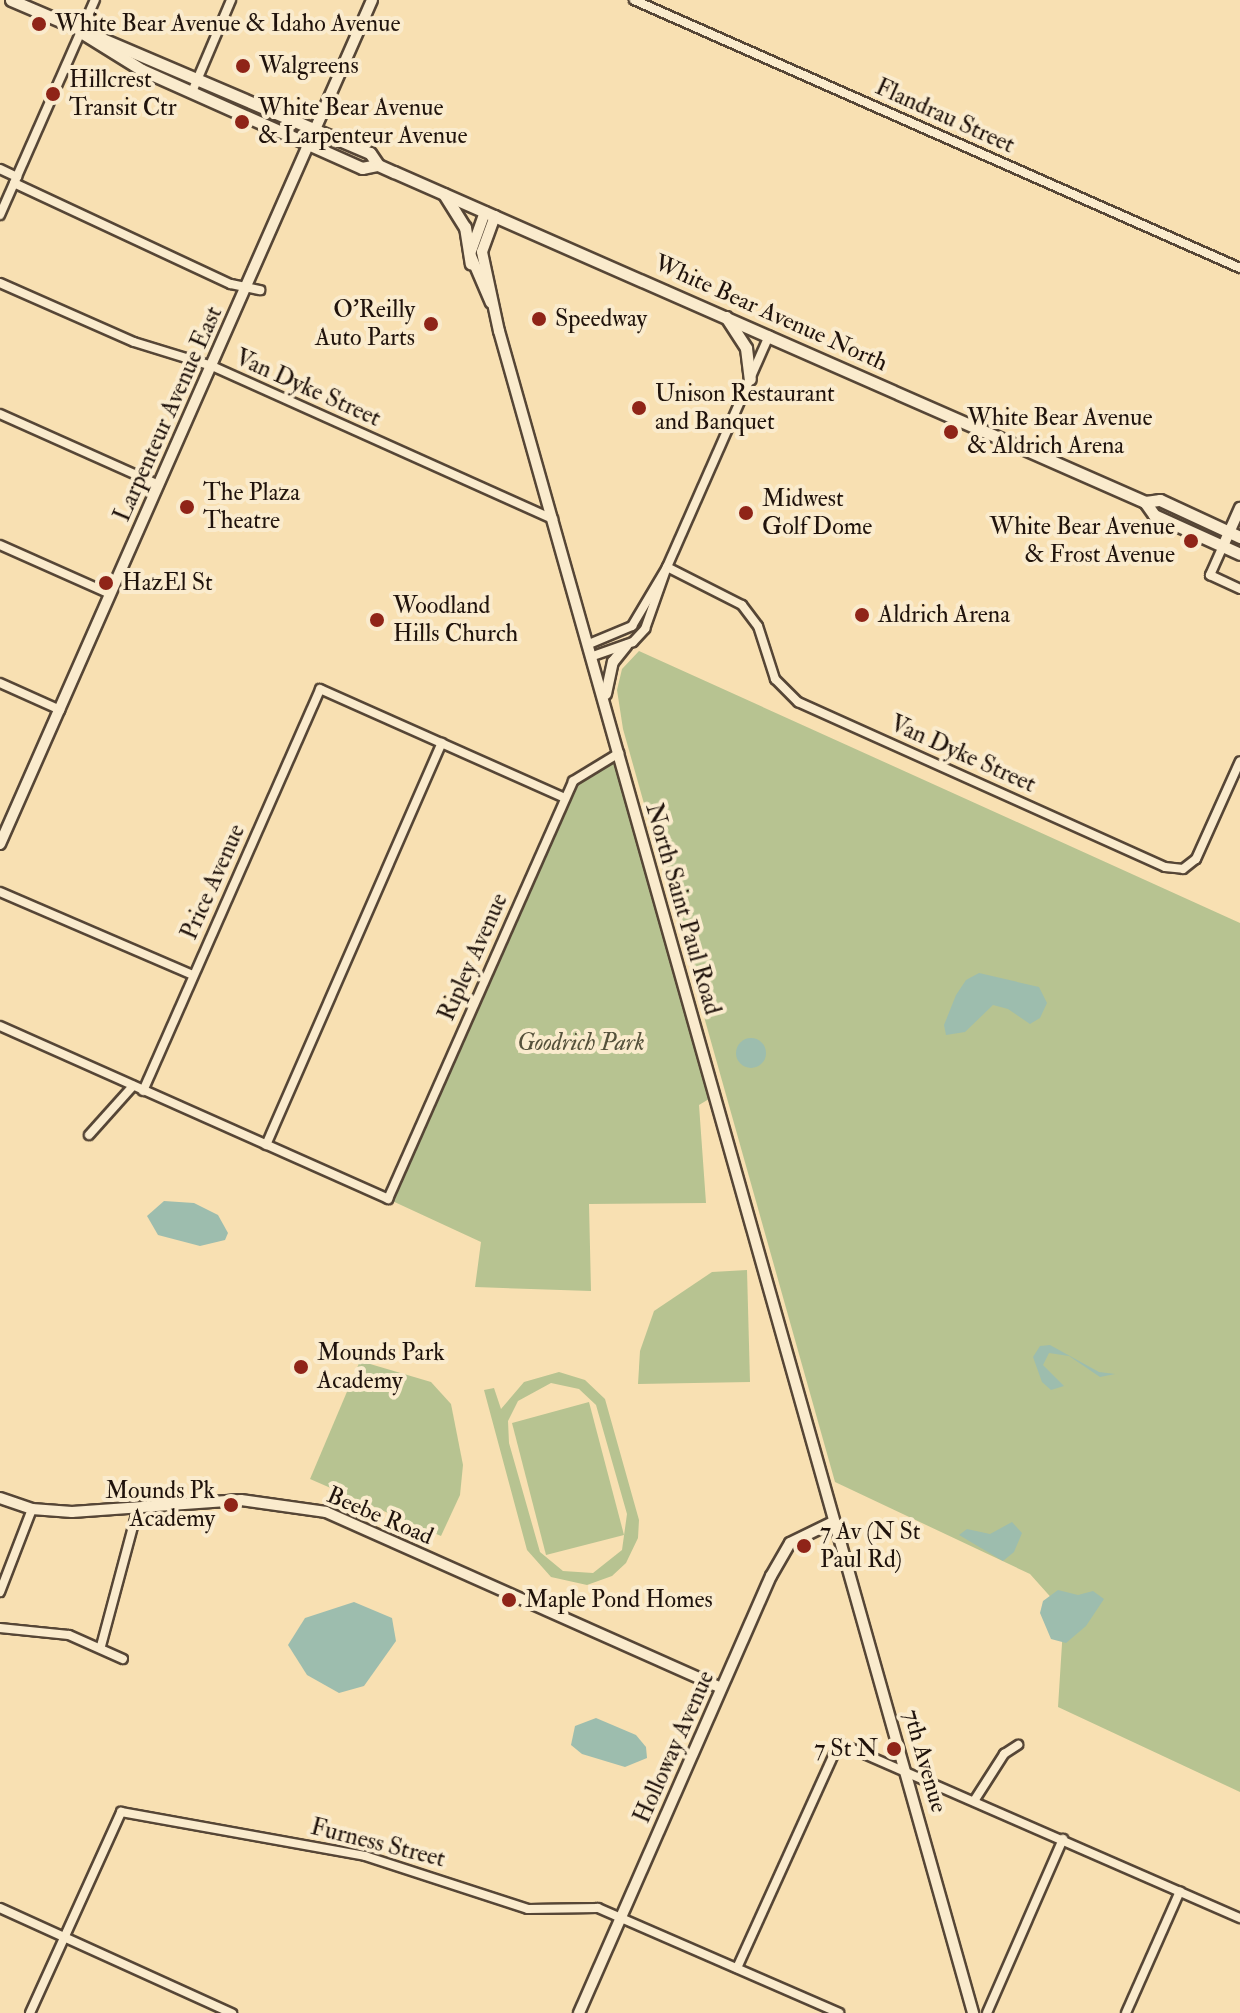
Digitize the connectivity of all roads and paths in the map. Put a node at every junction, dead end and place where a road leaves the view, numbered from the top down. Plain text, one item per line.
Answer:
1 (11, 0) edge
2 (95, 0) edge
3 (231, 0) edge
4 (372, 0) edge
5 (634, 0) edge
6 (81, 32) junction
7 (197, 79) junction
8 (192, 92) junction
9 (314, 130) junction
10 (308, 144) junction
11 (378, 165) junction
12 (0, 169) edge
13 (16, 180) junction
14 (443, 194) junction
15 (490, 214) junction
16 (0, 215) edge
17 (471, 264) junction
18 (1240, 268) edge
19 (0, 283) edge
20 (245, 287) junction
21 (260, 290) dead end
22 (494, 308) junction
23 (726, 317) junction
24 (769, 336) junction
25 (212, 366) junction
26 (750, 379) junction
27 (0, 414) edge
28 (159, 485) junction
29 (1145, 502) junction
30 (1240, 508) edge
31 (554, 519) junction
32 (1235, 534) edge
33 (0, 545) edge
34 (1223, 546) junction
35 (1240, 554) edge
36 (667, 567) junction
37 (1240, 589) edge
38 (110, 594) junction
39 (589, 644) junction
40 (626, 646) junction
41 (593, 656) junction
42 (0, 683) edge
43 (606, 704) junction
44 (60, 710) junction
45 (442, 743) junction
46 (619, 753) junction
47 (1240, 761) edge
48 (565, 798) junction
49 (4, 823) edge
50 (0, 844) edge
51 (0, 892) edge
52 (193, 975) junction
53 (0, 1026) edge
54 (133, 1086) junction
55 (143, 1091) junction
56 (89, 1135) dead end
57 (266, 1145) junction
58 (0, 1498) edge
59 (138, 1508) junction
60 (32, 1509) junction
61 (833, 1522) junction
62 (0, 1592) edge
63 (0, 1628) edge
64 (101, 1646) junction
65 (123, 1659) dead end
66 (721, 1688) junction
67 (1018, 1745) dead end
68 (907, 1771) junction
69 (974, 1801) junction
70 (1063, 1839) junction
71 (1180, 1891) junction
72 (0, 1908) edge
73 (621, 1916) junction
74 (1240, 1918) edge
75 (63, 1937) junction
76 (737, 1968) junction
77 (30, 2013) edge
78 (232, 2013) edge
79 (579, 2013) edge
80 (839, 2013) edge
81 (973, 2013) edge
82 (987, 2013) edge
83 (1126, 2013) edge

1 - 6 main road, White Bear Avenue North
2 - 6 street
3 - 7 street
4 - 9 street, Larpenteur Avenue East
5 - 18 street, Flandrau Street
6 - 7 main road, White Bear Avenue North
6 - 8 main road, White Bear Avenue North
6 - 13 street
7 - 8 street
7 - 9 main road, White Bear Avenue North
8 - 10 main road, White Bear Avenue North
9 - 10 street, Larpenteur Avenue East
9 - 11 main road, White Bear Avenue North
10 - 11 main road, White Bear Avenue North
10 - 20 street, Larpenteur Avenue East
11 - 14 main road, White Bear Avenue North
12 - 13 street
13 - 16 street
13 - 20 street
14 - 15 main road, White Bear Avenue North
14 - 17 main road
15 - 17 street
15 - 22 street, North Saint Paul Road
15 - 23 main road, White Bear Avenue North
17 - 22 street, North Saint Paul Road
19 - 25 street, Van Dyke Street
20 - 21 street
20 - 25 street, Larpenteur Avenue East
22 - 31 street, North Saint Paul Road
23 - 24 main road, White Bear Avenue North
23 - 26 main road
24 - 26 street
24 - 29 main road, White Bear Avenue North
25 - 28 street, Larpenteur Avenue East
25 - 31 street, Van Dyke Street
26 - 36 street
27 - 28 street
28 - 38 street, Larpenteur Avenue East
29 - 32 main road, White Bear Avenue North
29 - 34 main road, White Bear Avenue North
30 - 32 street
31 - 39 street, North Saint Paul Road
32 - 34 street
33 - 38 street
34 - 35 main road, White Bear Avenue North
34 - 37 street
36 - 39 street
36 - 40 street
36 - 47 street, Van Dyke Street
38 - 44 street, Larpenteur Avenue East
39 - 41 street, North Saint Paul Road
40 - 41 street
40 - 43 street
41 - 43 street, North Saint Paul Road
42 - 44 street
43 - 46 street, North Saint Paul Road
44 - 49 street, Larpenteur Avenue East
45 - 48 street
45 - 52 street, Price Avenue
45 - 57 street
46 - 48 street, Ripley Avenue
46 - 61 street, North Saint Paul Road
48 - 57 street, Ripley Avenue
49 - 50 street, Larpenteur Avenue East
51 - 52 street
52 - 55 street, Price Avenue
53 - 54 street
54 - 55 street
54 - 56 street
55 - 57 street
58 - 60 street, Beebe Road
59 - 60 street, Beebe Road
59 - 64 street
59 - 66 street, Beebe Road
60 - 62 street
61 - 66 street, Holloway Avenue
61 - 68 street, 7th Avenue
63 - 64 street
64 - 65 street
66 - 73 street, Holloway Avenue
67 - 69 street
68 - 69 street
68 - 76 street
68 - 81 street, 7th Avenue
69 - 70 street
70 - 71 street
70 - 82 street
71 - 74 street
71 - 83 street
72 - 75 street
73 - 75 street, Furness Street
73 - 76 street, Furness Street
73 - 79 street, Holloway Avenue
75 - 77 street
75 - 78 street
76 - 80 street, Furness Street

